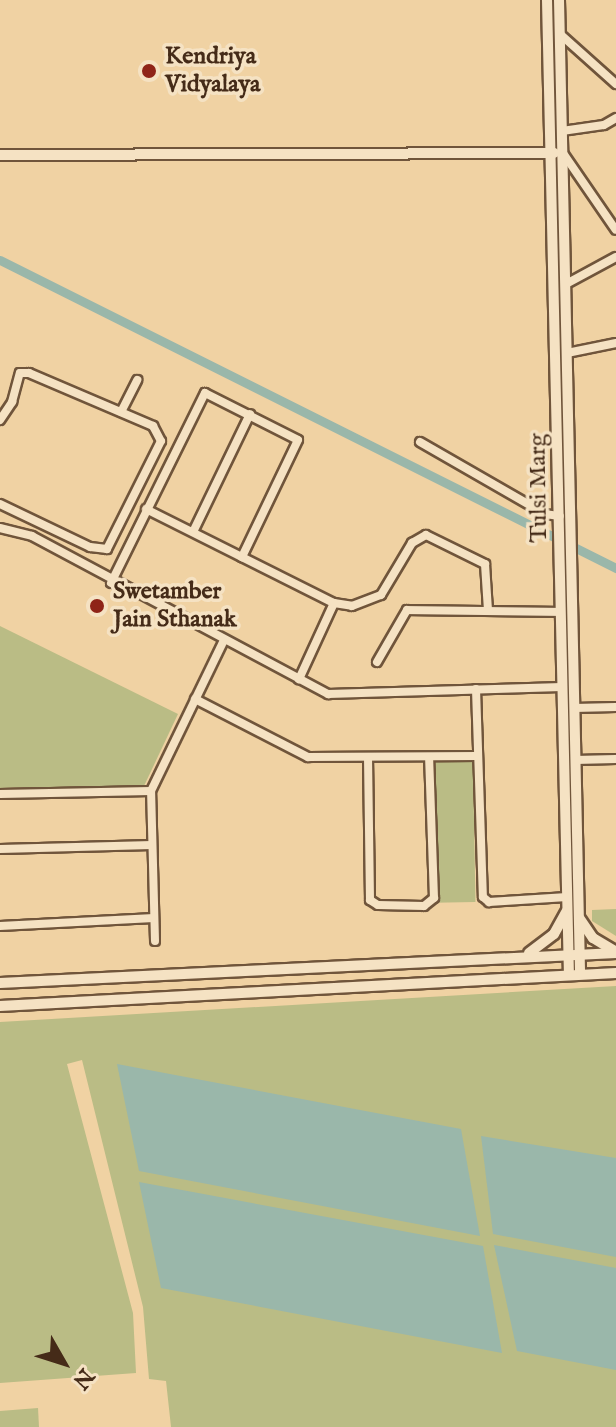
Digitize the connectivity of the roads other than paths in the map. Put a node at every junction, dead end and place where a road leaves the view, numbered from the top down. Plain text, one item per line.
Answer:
1 (547, 0) edge
2 (559, 0) edge
3 (560, 34) junction
4 (616, 84) edge
5 (616, 118) edge
6 (562, 131) junction
7 (551, 152) junction
8 (563, 153) junction
9 (0, 155) edge
10 (616, 230) edge
11 (616, 257) edge
12 (566, 284) junction
13 (616, 343) edge
14 (567, 353) junction
15 (137, 380) dead end
16 (121, 412) junction
17 (250, 414) junction
18 (0, 420) edge
19 (420, 442) dead end
20 (0, 504) edge
21 (146, 509) junction
22 (37, 521) junction
23 (564, 521) junction
24 (0, 528) edge
25 (193, 532) junction
26 (30, 536) junction
27 (242, 557) junction
28 (111, 583) junction
29 (334, 603) junction
30 (488, 610) junction
31 (561, 612) junction
32 (224, 640) junction
33 (377, 662) dead end
34 (299, 679) junction
35 (562, 687) junction
36 (476, 689) junction
37 (195, 699) junction
38 (616, 707) edge
39 (574, 708) junction
40 (478, 756) junction
41 (368, 757) junction
42 (429, 758) junction
43 (616, 759) edge
44 (575, 760) junction
45 (151, 791) junction
46 (0, 794) edge
47 (152, 845) junction
48 (0, 849) edge
49 (567, 897) junction
50 (567, 911) junction
51 (579, 917) junction
52 (154, 918) junction
53 (0, 926) edge
54 (155, 941) dead end
55 (574, 953) junction
56 (616, 953) edge
57 (524, 956) junction
58 (616, 973) edge
59 (574, 974) junction
60 (0, 983) edge
61 (0, 1006) edge

1 - 7 street, Tulsi Marg
2 - 3 street, Tulsi Marg
3 - 4 street
3 - 6 street, Tulsi Marg
5 - 6 street
6 - 8 street, Tulsi Marg
7 - 8 street
7 - 9 street
7 - 23 street, Tulsi Marg
8 - 10 street
8 - 12 street, Tulsi Marg
11 - 12 street
12 - 14 street, Tulsi Marg
13 - 14 street
14 - 23 street, Tulsi Marg
15 - 16 street
16 - 18 street
16 - 22 street
17 - 21 street
17 - 25 street
17 - 27 street
19 - 23 street
20 - 22 street
21 - 25 street
21 - 28 street
22 - 26 street
23 - 31 street, Tulsi Marg
23 - 39 street, Tulsi Marg
24 - 26 street
25 - 27 street
26 - 28 street
27 - 29 street
28 - 32 street
29 - 30 street
29 - 34 street
30 - 31 street
30 - 33 street
31 - 35 street, Tulsi Marg
32 - 34 street
32 - 37 street
34 - 36 street
35 - 36 street
35 - 49 street, Tulsi Marg
36 - 40 street
37 - 41 street
37 - 45 street
38 - 39 street
39 - 44 street, Tulsi Marg
40 - 42 street
40 - 49 street
41 - 42 street
41 - 42 street
43 - 44 street
44 - 51 street, Tulsi Marg
45 - 46 street
45 - 47 street
47 - 48 street
47 - 52 street
49 - 50 street, Tulsi Marg
50 - 55 street, Tulsi Marg
50 - 57 street
51 - 55 street, Tulsi Marg
51 - 56 street
52 - 53 street
52 - 54 street
55 - 56 street
55 - 57 street
55 - 59 street, Tulsi Marg
57 - 60 street
58 - 59 street
59 - 61 street

